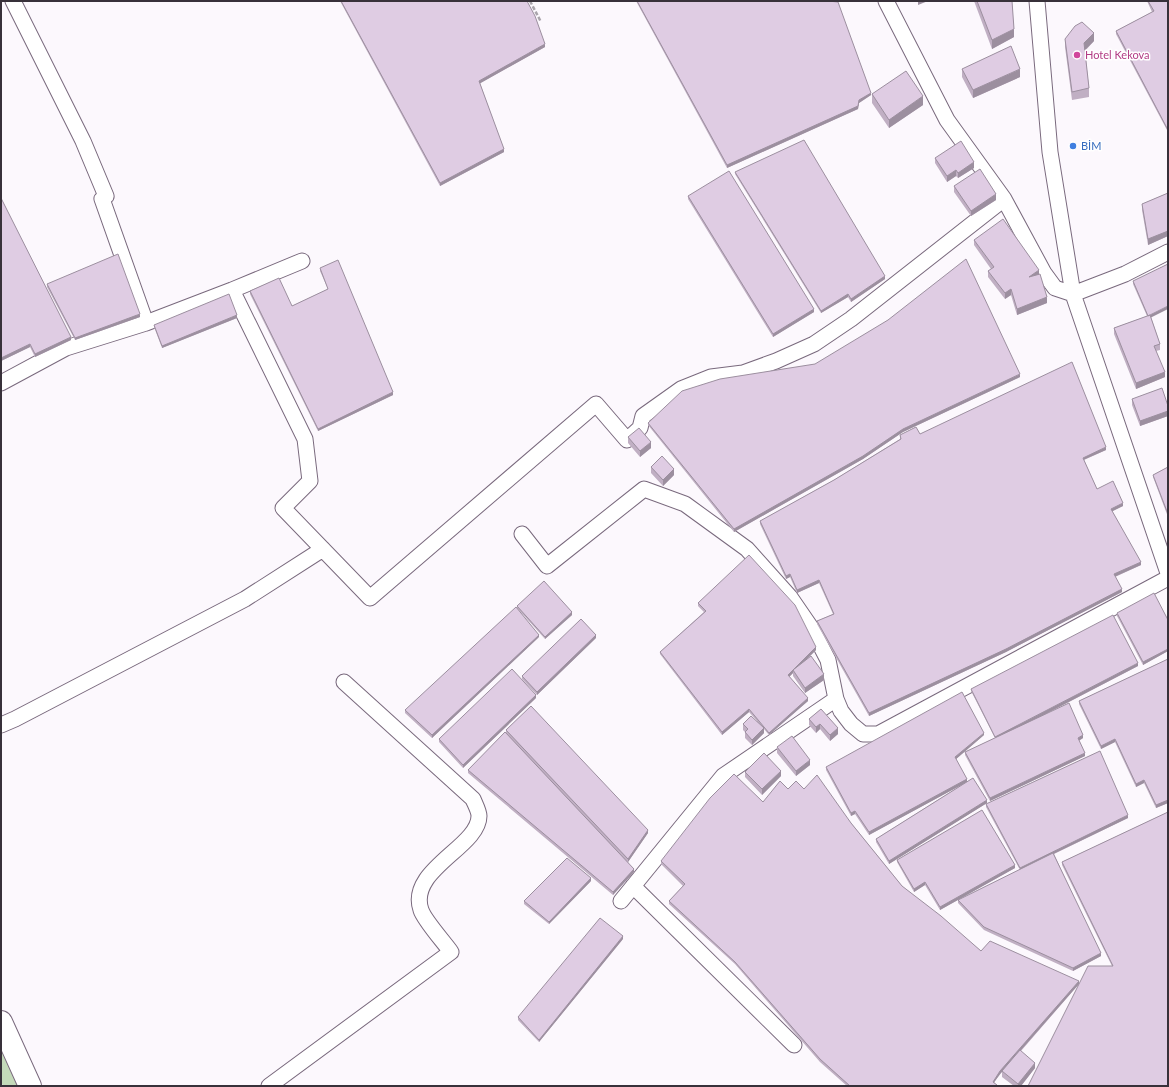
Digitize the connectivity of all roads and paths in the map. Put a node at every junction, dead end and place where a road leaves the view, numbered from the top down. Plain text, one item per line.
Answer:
1 (12, 1) edge
2 (530, 1) edge
3 (886, 1) edge
4 (1037, 1) edge
5 (541, 22) dead end
6 (1004, 199) junction
7 (1168, 252) edge
8 (302, 261) dead end
9 (232, 290) junction
10 (1073, 294) junction
11 (146, 323) junction
12 (1, 383) edge
13 (522, 534) dead end
14 (323, 549) junction
15 (1168, 573) edge
16 (1168, 578) edge
17 (344, 682) dead end
18 (836, 699) junction
19 (1, 725) edge
20 (633, 886) junction
21 (621, 902) dead end
22 (1, 1022) edge
23 (794, 1045) dead end
24 (30, 1086) edge
25 (269, 1086) edge

1 - 11 street
2 - 5 path
3 - 6 street
4 - 10 street
6 - 10 street
6 - 14 street
7 - 10 street
8 - 9 street
9 - 11 street
9 - 14 street
10 - 15 street
11 - 12 street
13 - 18 street
14 - 19 street
16 - 18 street
17 - 25 street
18 - 20 street
20 - 21 street
20 - 23 street
22 - 24 highway

